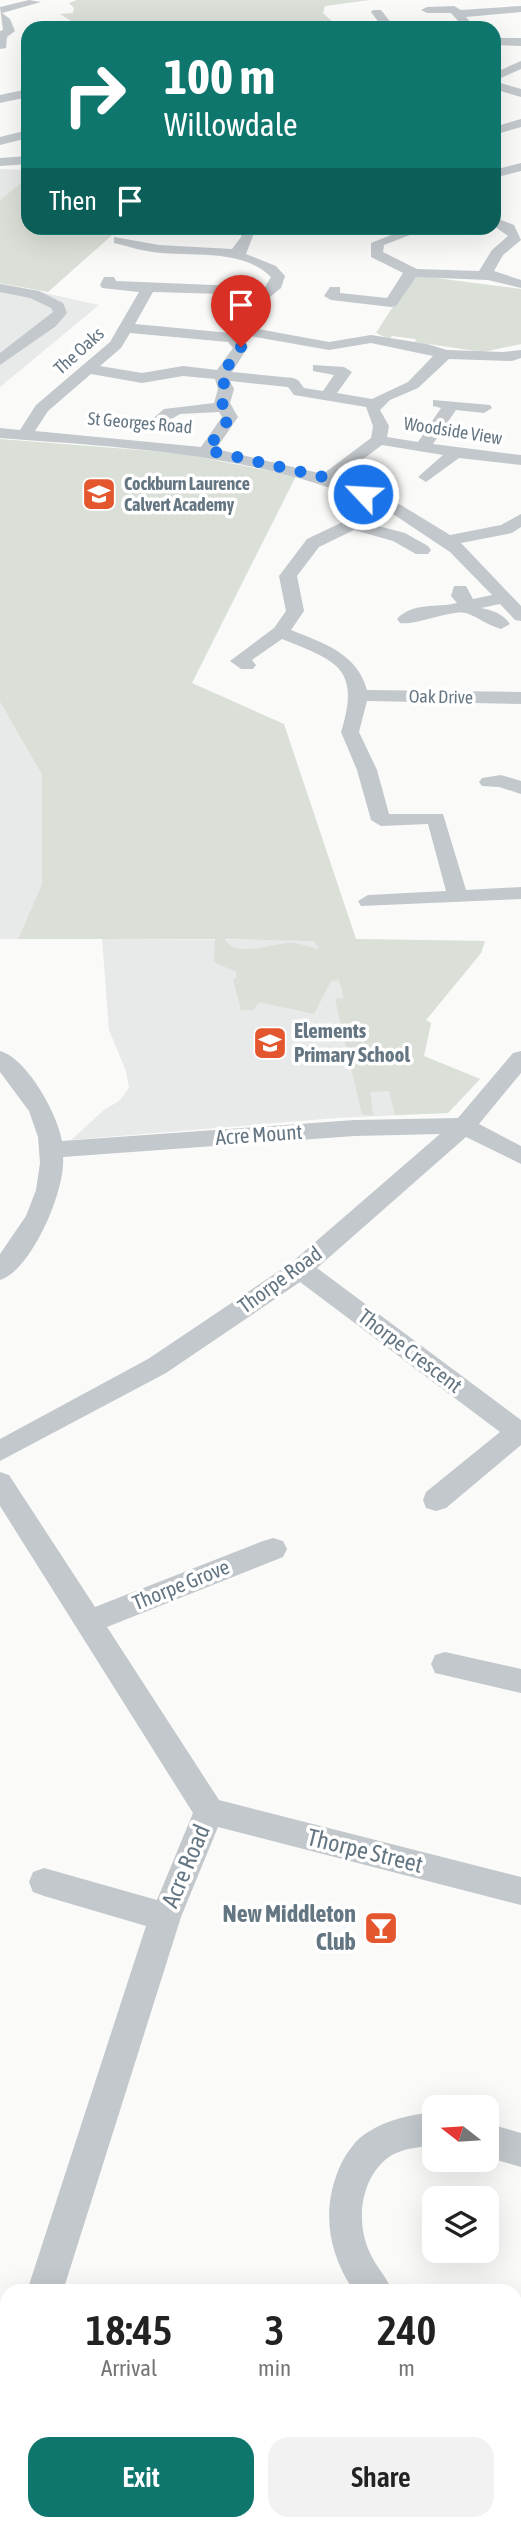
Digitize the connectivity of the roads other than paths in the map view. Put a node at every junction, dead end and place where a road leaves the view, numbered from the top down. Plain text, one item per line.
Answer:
1 (35, 2) edge
2 (521, 9) edge
3 (0, 10) edge
4 (427, 10) dead end
5 (377, 12) dead end
6 (457, 13) junction
7 (0, 16) edge
8 (384, 21) edge
9 (466, 21) edge
10 (501, 42) edge
11 (521, 42) edge
12 (2, 46) dead end
13 (521, 65) edge
14 (501, 71) edge
15 (501, 87) edge
16 (521, 93) edge
17 (21, 94) edge
18 (0, 99) edge
19 (521, 123) edge
20 (0, 126) edge
21 (501, 129) edge
22 (21, 135) edge
23 (21, 137) edge
24 (0, 142) edge
25 (21, 160) edge
26 (0, 162) edge
27 (521, 167) edge
28 (501, 172) edge
29 (501, 224) edge
30 (518, 233) edge
31 (247, 235) edge
32 (400, 235) edge
33 (397, 236) joint
34 (118, 241) dead end
35 (238, 253) junction
36 (414, 273) junction
37 (488, 276) junction
38 (521, 284) edge
39 (107, 285) dead end
40 (150, 287) junction
41 (0, 288) edge
42 (335, 290) dead end
43 (266, 291) junction
44 (380, 321) junction
45 (127, 328) junction
46 (250, 331) junction
47 (232, 338) junction
48 (521, 354) edge
49 (445, 355) junction
50 (0, 360) edge
51 (318, 368) dead end
52 (89, 369) junction
53 (221, 376) junction
54 (327, 396) junction
55 (374, 404) junction
56 (225, 407) junction
57 (484, 408) dead end
58 (142, 411) dead end
59 (0, 433) edge
60 (24, 435) junction
61 (379, 440) junction
62 (424, 445) junction
63 (207, 450) junction
64 (458, 451) junction
65 (521, 460) edge
66 (429, 470) dead end
67 (328, 478) junction
68 (390, 506) junction
69 (351, 524) junction
70 (516, 529) edge
71 (448, 541) junction
72 (422, 550) dead end
73 (460, 590) dead end
74 (502, 598) junction
75 (470, 606) junction
76 (412, 610) dead end
77 (521, 616) edge
78 (501, 624) dead end
79 (280, 632) junction
80 (247, 665) dead end
81 (360, 695) junction
82 (521, 698) edge
83 (489, 782) dead end
84 (521, 788) edge
85 (521, 893) edge
86 (458, 897) junction
87 (368, 901) dead end
88 (0, 1058) edge
89 (521, 1058) edge
90 (464, 1126) junction
91 (53, 1150) junction
92 (521, 1156) edge
93 (300, 1269) junction
94 (0, 1271) edge
95 (519, 1433) edge
96 (0, 1451) edge
97 (0, 1483) edge
98 (436, 1500) dead end
99 (273, 1549) dead end
100 (89, 1622) junction
101 (445, 1664) dead end
102 (521, 1681) edge
103 (209, 1811) junction
104 (44, 1882) dead end
105 (521, 1891) edge
106 (165, 1917) junction
107 (422, 2128) edge
108 (499, 2144) edge
109 (521, 2150) edge
110 (47, 2284) edge
111 (366, 2284) edge

1 - 3 street
2 - 6 street
4 - 6 street
5 - 8 street
6 - 9 street
7 - 12 street
10 - 11 street
13 - 14 street
15 - 16 street
17 - 18 street
19 - 21 street
20 - 22 street
23 - 24 street
25 - 26 street
27 - 28 street
29 - 30 street
30 - 37 street
31 - 35 street
32 - 33 street
33 - 36 street
34 - 35 street
35 - 43 street
36 - 37 street
36 - 44 street
37 - 38 street
39 - 40 street
40 - 43 street
40 - 45 street, The Oaks
41 - 50 street
42 - 44 street
43 - 46 street
44 - 46 street
44 - 49 street
45 - 47 street
45 - 52 street, The Oaks
46 - 47 street
47 - 53 street
48 - 49 street
49 - 55 street
51 - 54 street
52 - 53 street
52 - 60 street, The Oaks
53 - 54 street
53 - 56 street
54 - 55 street
55 - 61 street
56 - 58 street
56 - 63 street
57 - 62 street
59 - 60 street, St Georges Road
60 - 63 street, St Georges Road
61 - 62 street, Woodside View
61 - 67 street
62 - 64 street, Woodside View
63 - 67 street, St Georges Road
64 - 65 street, Woodside View
64 - 66 street
67 - 68 street, St Georges Road
68 - 69 street
68 - 71 street, St Georges Road
69 - 72 street
69 - 79 street
70 - 71 street
71 - 74 street, St Georges Road
73 - 75 street
74 - 75 street
74 - 77 street, St Georges Road
75 - 76 street
75 - 78 street
79 - 80 street
79 - 81 street
81 - 82 street, Oak Drive
81 - 86 street
83 - 84 street
85 - 86 street
86 - 87 street
88 - 91 street
89 - 90 street, Thorpe Road
90 - 91 street, Acre Mount
90 - 92 street
90 - 93 street, Thorpe Road
91 - 94 street
93 - 95 street, Thorpe Crescent
93 - 96 street, Thorpe Road
95 - 98 street
97 - 100 street, Acre Road
99 - 100 street, Thorpe Grove
100 - 103 street, Acre Road
101 - 102 street
103 - 105 street, Thorpe Street
103 - 106 street, Acre Road
104 - 106 street
106 - 110 street, Acre Road
107 - 111 street
108 - 109 street

